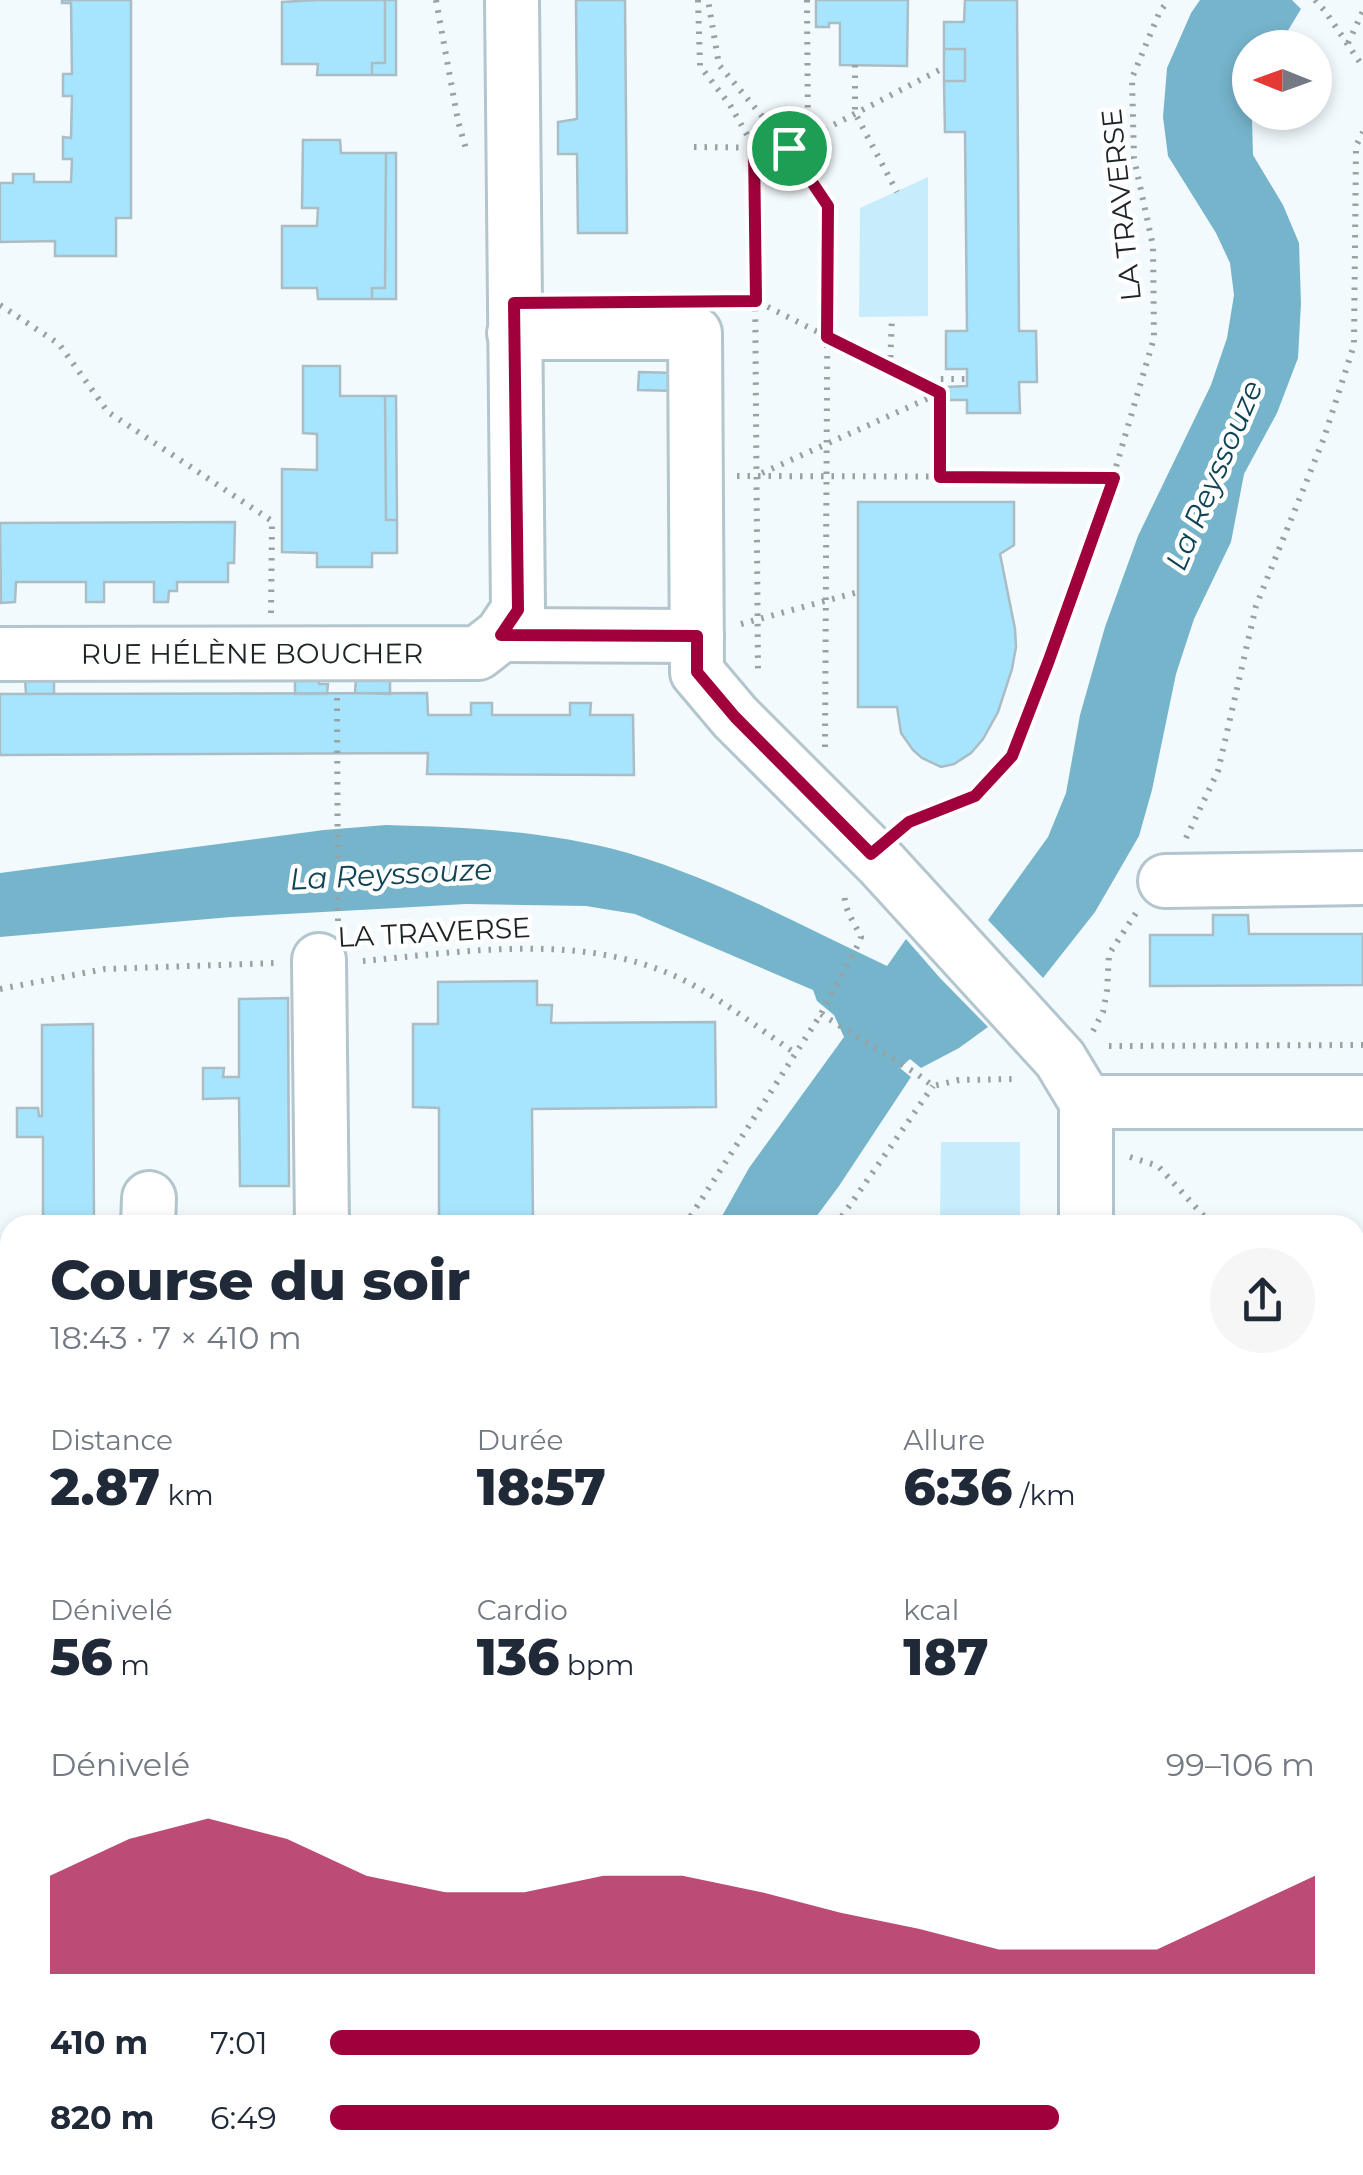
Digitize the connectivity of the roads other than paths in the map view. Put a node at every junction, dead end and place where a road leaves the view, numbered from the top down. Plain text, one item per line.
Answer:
1 (512, 0) edge
2 (514, 333) junction
3 (501, 635) junction
4 (0, 654) edge
5 (697, 654) junction
6 (1363, 878) edge
7 (1165, 881) road end
8 (328, 948) road end
9 (1064, 1071) junction
10 (1363, 1102) edge
11 (322, 1215) edge
12 (1085, 1215) edge

1 - 2 street
2 - 3 street
2 - 5 street
3 - 4 street, RUE HÉLÈNE BOUCHER
3 - 5 street
5 - 9 street
6 - 7 street
8 - 11 street
9 - 10 street
9 - 12 street

